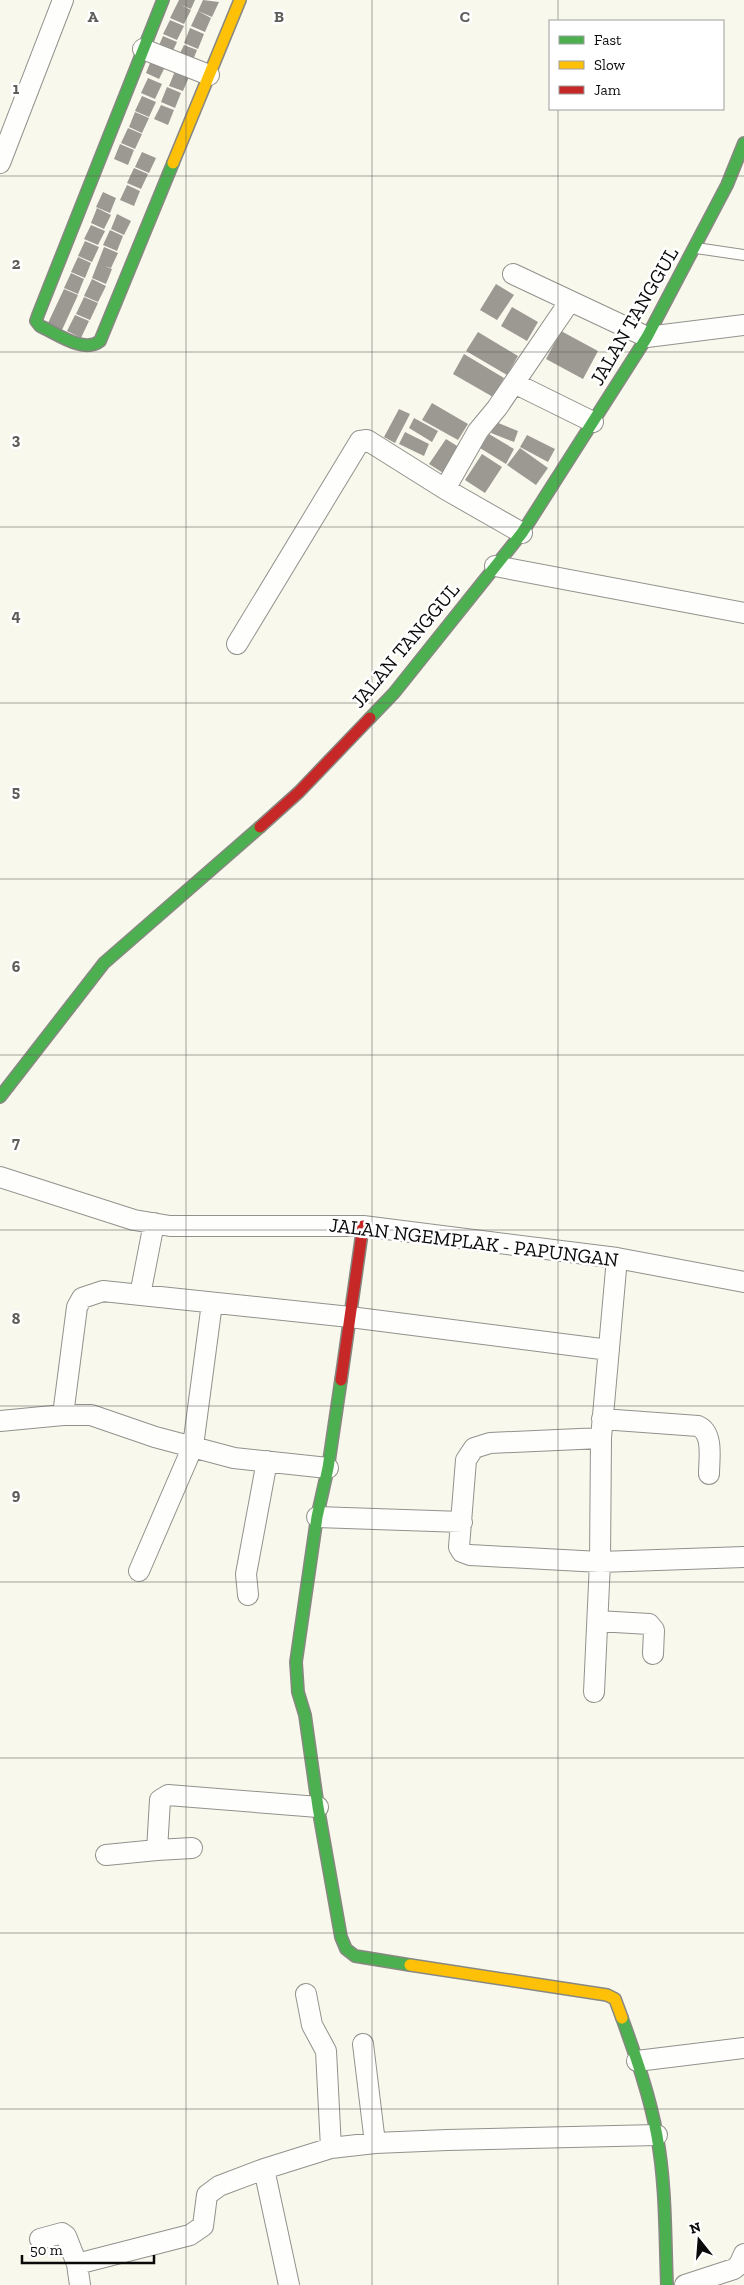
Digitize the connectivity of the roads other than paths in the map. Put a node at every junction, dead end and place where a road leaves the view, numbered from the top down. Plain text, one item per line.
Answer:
1 (63, 0) edge
2 (163, 0) edge
3 (240, 0) edge
4 (143, 49) junction
5 (209, 75) junction
6 (744, 143) edge
7 (0, 163) edge
8 (695, 248) junction
9 (744, 255) edge
10 (513, 274) dead end
11 (570, 300) junction
12 (744, 324) edge
13 (647, 337) junction
14 (514, 383) junction
15 (593, 422) junction
16 (445, 490) junction
17 (522, 533) junction
18 (495, 566) junction
19 (744, 612) edge
20 (237, 644) dead end
21 (0, 1097) edge
22 (0, 1177) edge
23 (154, 1223) junction
24 (363, 1226) junction
25 (616, 1258) junction
26 (744, 1282) edge
27 (140, 1295) junction
28 (212, 1303) junction
29 (350, 1317) junction
30 (609, 1350) junction
31 (63, 1415) junction
32 (0, 1421) edge
33 (602, 1429) junction
34 (193, 1446) junction
35 (267, 1461) junction
36 (328, 1468) junction
37 (709, 1474) dead end
38 (317, 1517) junction
39 (462, 1522) junction
40 (744, 1557) edge
41 (600, 1562) junction
42 (139, 1571) dead end
43 (248, 1595) dead end
44 (598, 1621) junction
45 (653, 1654) dead end
46 (594, 1692) dead end
47 (318, 1807) junction
48 (192, 1848) dead end
49 (157, 1850) junction
50 (106, 1855) dead end
51 (306, 1994) dead end
52 (363, 2044) dead end
53 (744, 2048) edge
54 (637, 2061) junction
55 (657, 2135) junction
56 (375, 2143) junction
57 (332, 2148) junction
58 (264, 2169) junction
59 (40, 2239) dead end
60 (744, 2254) edge
61 (77, 2264) junction
62 (80, 2285) edge
63 (289, 2285) edge
64 (667, 2285) edge
65 (685, 2285) edge

1 - 7 street
2 - 4 street
3 - 5 street
4 - 5 street
4 - 5 street
6 - 8 street, JALAN TANGGUL
8 - 9 lane
8 - 13 street, JALAN TANGGUL
10 - 11 street
11 - 13 street
11 - 14 street
12 - 13 street
13 - 15 street, JALAN TANGGUL
14 - 15 street
14 - 16 street
15 - 17 street, JALAN TANGGUL
16 - 17 street
16 - 20 street
17 - 18 street, JALAN TANGGUL
18 - 19 street
18 - 21 street, JALAN TANGGUL
22 - 23 street, JALAN NGEMPLAK - PAPUNGAN
23 - 24 street, JALAN NGEMPLAK - PAPUNGAN
23 - 27 street
24 - 25 street, JALAN NGEMPLAK - PAPUNGAN
24 - 29 street
25 - 26 street, JALAN NGEMPLAK - PAPUNGAN
25 - 30 street
27 - 28 street
27 - 31 street
28 - 29 street
28 - 34 street
29 - 30 street
29 - 36 street
30 - 33 street
31 - 32 street
31 - 34 street
33 - 37 street
33 - 39 street
33 - 41 street
34 - 35 street
34 - 42 street
35 - 36 street
35 - 43 street
36 - 38 street
38 - 39 street
38 - 47 street
39 - 41 street
40 - 41 street
41 - 44 street
44 - 45 street
44 - 46 street
47 - 49 street
47 - 54 street
48 - 49 street
49 - 50 street
51 - 57 street
52 - 56 street
53 - 54 street
54 - 55 street
55 - 56 street
55 - 64 street
56 - 57 street
57 - 58 street
58 - 61 street
58 - 63 street
59 - 61 street
60 - 65 street
61 - 62 street

